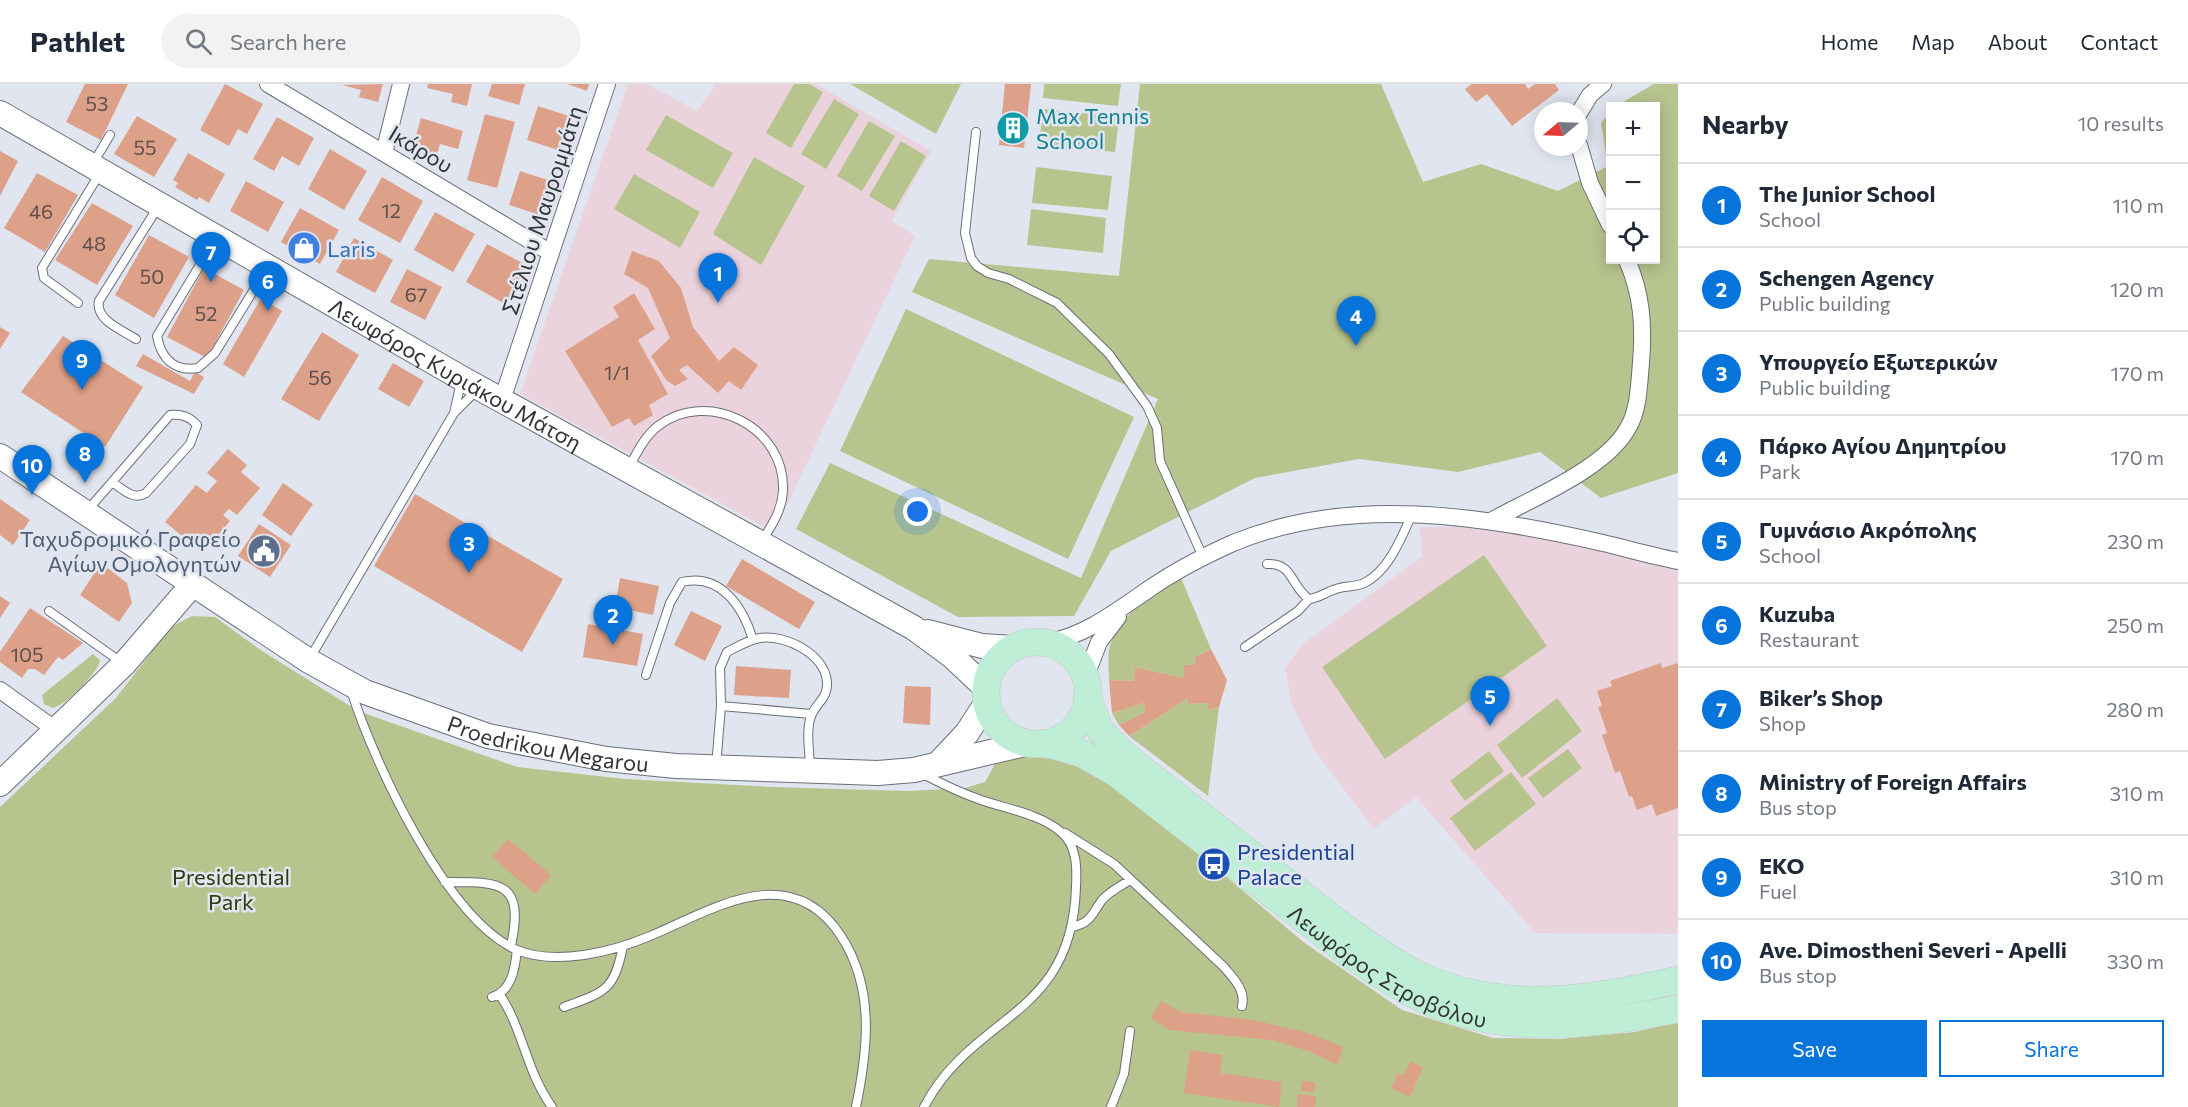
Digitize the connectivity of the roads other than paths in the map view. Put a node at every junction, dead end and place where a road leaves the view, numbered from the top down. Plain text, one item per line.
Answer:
1 (268, 84) edge
2 (401, 84) edge
3 (607, 84) edge
4 (1603, 84) edge
5 (1586, 102) edge
6 (0, 113) edge
7 (976, 132) dead end
8 (110, 135) dead end
9 (384, 153) junction
10 (1582, 156) edge
11 (96, 168) junction
12 (160, 204) junction
13 (1606, 215) edge
14 (217, 237) junction
15 (551, 253) junction
16 (1628, 264) edge
17 (268, 267) junction
18 (78, 303) dead end
19 (136, 339) dead end
20 (471, 383) junction
21 (502, 400) junction
22 (454, 413) junction
23 (0, 456) edge
24 (627, 470) junction
25 (112, 482) junction
26 (86, 512) junction
27 (1412, 513) junction
28 (1491, 521) junction
29 (762, 542) junction
30 (1203, 557) junction
31 (1678, 561) edge
32 (1267, 564) dead end
33 (192, 585) junction
34 (1135, 599) junction
35 (1309, 600) junction
36 (49, 611) dead end
37 (914, 628) junction
38 (753, 640) junction
39 (1046, 643) junction
40 (1245, 647) dead end
41 (1013, 648) junction
42 (309, 661) junction
43 (123, 664) junction
44 (646, 675) dead end
45 (349, 684) junction
46 (1086, 687) junction
47 (0, 690) edge
48 (986, 695) junction
49 (721, 705) junction
50 (812, 714) junction
51 (56, 730) junction
52 (1038, 743) junction
53 (938, 764) junction
54 (716, 767) junction
55 (914, 770) junction
56 (810, 771) junction
57 (0, 784) edge
58 (1059, 830) junction
59 (1130, 880) junction
60 (445, 882) junction
61 (1072, 927) junction
62 (623, 946) junction
63 (514, 948) junction
64 (1678, 980) edge
65 (1242, 1006) dead end
66 (564, 1007) dead end
67 (1678, 1009) edge
68 (1130, 1031) dead end
69 (552, 1107) edge
70 (856, 1107) edge
71 (924, 1107) edge
72 (1112, 1107) edge

1 - 9 street, Ικάρου
2 - 9 street
3 - 15 street, Στέλιου Μαυρομμάτη
4 - 5 street
6 - 11 main road, Λεωφόρος Κυριάκου Μάτση
7 - 30 lane
8 - 11 lane
9 - 15 street, Ικάρου
10 - 13 street
11 - 12 main road, Λεωφόρος Κυριάκου Μάτση
11 - 18 lane
12 - 14 main road, Λεωφόρος Κυριάκου Μάτση
12 - 19 lane
14 - 17 main road, Λεωφόρος Κυριάκου Μάτση
14 - 17 lane
15 - 21 street, Στέλιου Μαυρομμάτη
16 - 28 street
17 - 20 main road, Λεωφόρος Κυριάκου Μάτση
20 - 21 main road, Λεωφόρος Κυριάκου Μάτση
20 - 22 lane
20 - 22 lane
21 - 24 main road, Λεωφόρος Κυριάκου Μάτση
22 - 42 lane
23 - 26 main road, Proedrikou Megarou
24 - 29 main road, Λεωφόρος Κυριάκου Μάτση
24 - 29 lane
25 - 25 lane
25 - 26 lane
26 - 33 main road, Proedrikou Megarou
27 - 28 street
27 - 30 street
27 - 35 lane
28 - 31 street
29 - 37 main road, Λεωφόρος Κυριάκου Μάτση
30 - 34 street
32 - 35 lane
33 - 42 main road, Proedrikou Megarou
33 - 43 main road
34 - 39 street
34 - 46 street
35 - 40 lane
36 - 43 lane
37 - 41 main road, Λεωφόρος Κυριάκου Μάτση
37 - 48 main road, Λεωφόρος Κυριάκου Μάτση
38 - 44 lane
38 - 49 lane
38 - 50 lane
39 - 41 main road
39 - 46 main road
41 - 48 main road
42 - 45 main road, Proedrikou Megarou
43 - 51 main road
45 - 54 main road, Proedrikou Megarou
45 - 60 lane
46 - 52 main road
46 - 64 main road, Λεωφόρος Στροβόλου
47 - 51 street
48 - 52 main road
48 - 53 main road
49 - 50 lane
49 - 54 lane
50 - 56 lane
51 - 57 main road
52 - 53 main road, Proedrikou Megarou
52 - 67 main road, Λεωφόρος Στροβόλου
53 - 55 main road, Proedrikou Megarou
54 - 56 main road, Proedrikou Megarou
55 - 56 main road, Proedrikou Megarou
55 - 58 lane
58 - 59 lane
58 - 61 lane
59 - 61 lane
59 - 65 lane
60 - 63 lane
60 - 63 lane
61 - 71 lane
62 - 63 lane
62 - 66 lane
62 - 70 lane
63 - 69 lane
68 - 72 lane

